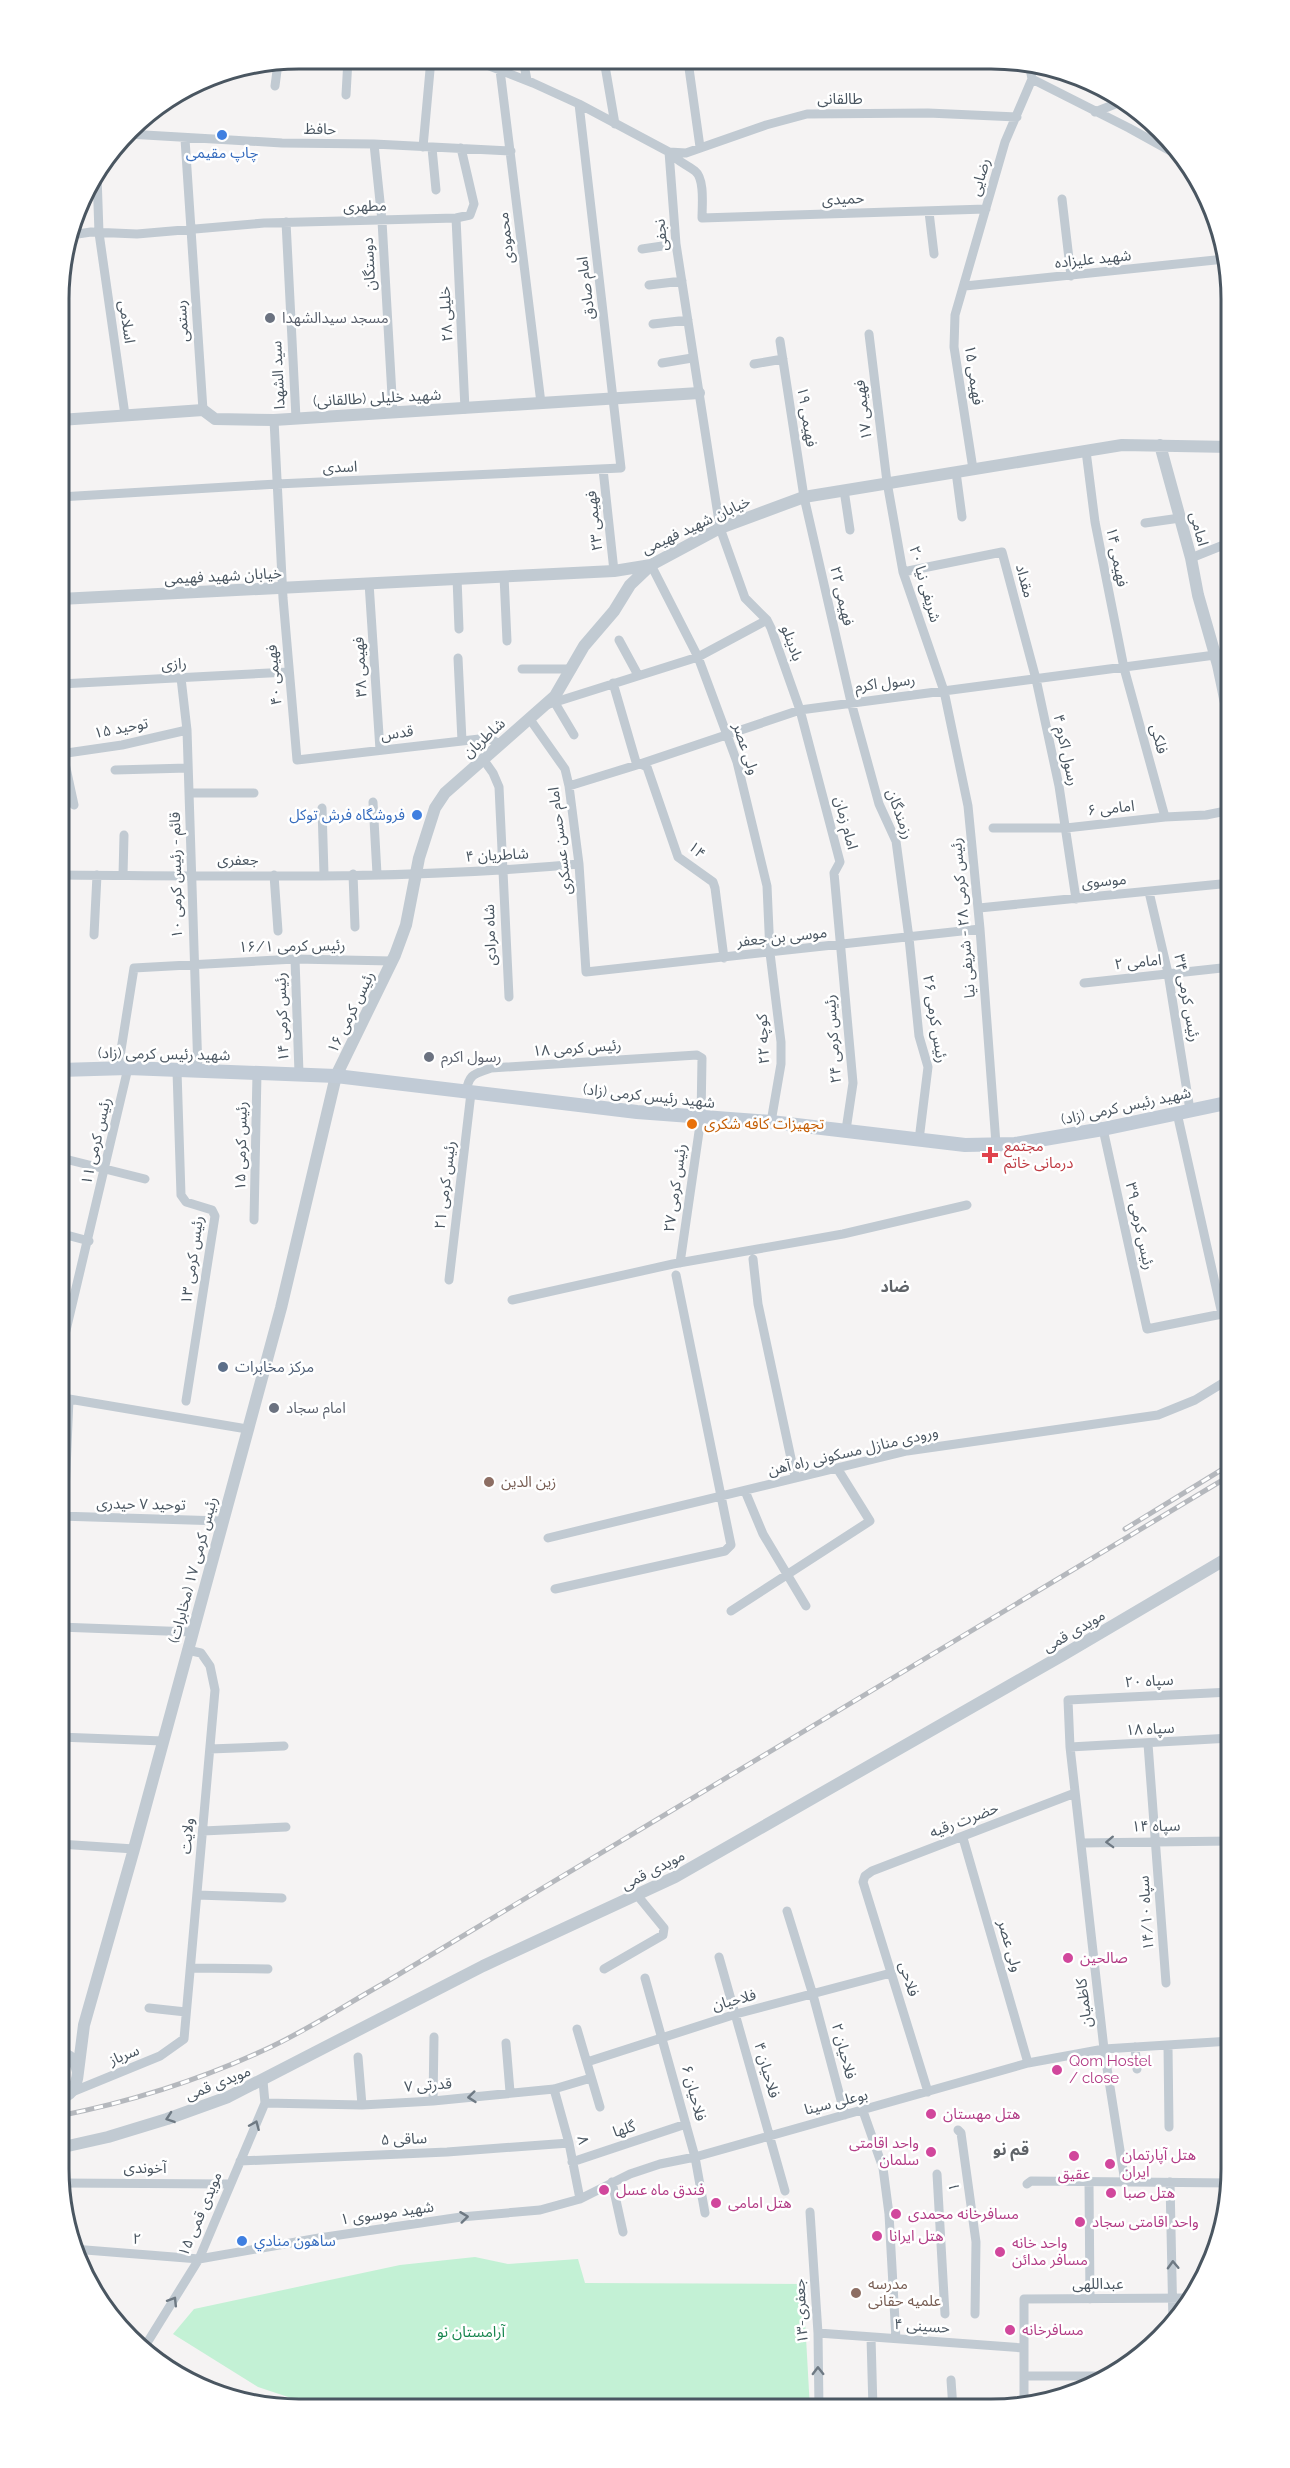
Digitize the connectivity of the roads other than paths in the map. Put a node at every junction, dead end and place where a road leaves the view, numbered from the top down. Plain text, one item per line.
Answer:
1 (347, 69) edge
2 (431, 69) edge
3 (525, 69) edge
4 (606, 69) edge
5 (689, 69) edge
6 (277, 70) edge
7 (500, 70) joint
8 (1031, 72) edge
9 (1032, 79) junction
10 (527, 80) junction
11 (275, 86) dead end
12 (346, 95) dead end
13 (579, 104) junction
14 (1114, 105) edge
15 (1095, 112) junction
16 (1017, 117) junction
17 (615, 124) junction
18 (137, 135) edge
19 (185, 138) junction
20 (1158, 141) edge
21 (1155, 142) junction
22 (374, 144) junction
23 (428, 147) junction
24 (700, 147) junction
25 (1164, 147) edge
26 (461, 148) junction
27 (511, 151) junction
28 (669, 152) junction
29 (97, 189) edge
30 (436, 190) dead end
31 (1062, 199) dead end
32 (986, 209) junction
33 (929, 212) junction
34 (456, 218) junction
35 (382, 221) junction
36 (286, 222) junction
37 (191, 229) junction
38 (99, 233) junction
39 (78, 234) edge
40 (676, 244) junction
41 (642, 249) dead end
42 (933, 255) dead end
43 (1218, 260) edge
44 (1071, 276) junction
45 (682, 281) junction
46 (649, 285) dead end
47 (965, 286) junction
48 (688, 320) junction
49 (653, 324) dead end
50 (869, 334) dead end
51 (780, 341) dead end
52 (692, 358) junction
53 (783, 359) junction
54 (662, 363) dead end
55 (754, 364) dead end
56 (699, 393) junction
57 (614, 398) junction
58 (541, 403) junction
59 (465, 409) junction
60 (203, 410) junction
61 (393, 413) junction
62 (125, 415) junction
63 (296, 418) junction
64 (69, 419) edge
65 (274, 420) junction
66 (1160, 444) junction
67 (1221, 447) edge
68 (1086, 451) junction
69 (621, 468) joint
70 (603, 469) junction
71 (973, 469) junction
72 (956, 472) junction
73 (887, 482) junction
74 (277, 484) junction
75 (844, 490) junction
76 (69, 496) edge
77 (804, 497) junction
78 (962, 517) dead end
79 (1180, 518) junction
80 (1145, 523) dead end
81 (720, 528) junction
82 (850, 530) dead end
83 (1221, 546) edge
84 (1191, 558) junction
85 (651, 565) junction
86 (614, 571) junction
87 (903, 572) junction
88 (504, 576) junction
89 (457, 578) junction
90 (369, 583) junction
91 (283, 588) junction
92 (69, 598) edge
93 (767, 620) junction
94 (459, 629) dead end
95 (619, 640) dead end
96 (507, 641) dead end
97 (1215, 655) junction
98 (698, 657) junction
99 (458, 658) dead end
100 (1124, 668) junction
101 (522, 669) dead end
102 (572, 669) junction
103 (289, 672) junction
104 (638, 675) junction
105 (181, 678) junction
106 (1036, 679) junction
107 (1221, 682) edge
108 (613, 683) junction
109 (69, 684) edge
110 (944, 691) junction
111 (851, 702) junction
112 (550, 704) junction
113 (800, 710) junction
114 (529, 718) junction
115 (187, 730) junction
116 (574, 735) dead end
117 (727, 735) junction
118 (462, 741) junction
119 (500, 744) junction
120 (380, 750) junction
121 (69, 753) edge
122 (297, 759) joint
123 (483, 759) junction
124 (640, 765) junction
125 (188, 768) junction
126 (115, 770) dead end
127 (69, 785) edge
128 (569, 786) junction
129 (189, 793) junction
130 (254, 793) dead end
131 (373, 802) dead end
132 (74, 805) dead end
133 (322, 808) dead end
134 (1221, 812) edge
135 (1165, 817) junction
136 (993, 828) dead end
137 (1066, 828) junction
138 (124, 835) dead end
139 (579, 864) junction
140 (503, 871) junction
141 (324, 874) junction
142 (352, 874) junction
143 (377, 874) junction
144 (416, 874) junction
145 (69, 875) edge
146 (97, 875) junction
147 (123, 875) junction
148 (274, 875) junction
149 (191, 876) junction
150 (1221, 884) edge
151 (1149, 892) junction
152 (1076, 899) junction
153 (979, 909) junction
154 (355, 927) dead end
155 (980, 929) junction
156 (278, 932) dead end
157 (94, 935) dead end
158 (909, 938) junction
159 (840, 945) junction
160 (770, 953) junction
161 (724, 958) junction
162 (295, 959) junction
163 (392, 961) junction
164 (193, 965) junction
165 (134, 968) joint
166 (1221, 968) edge
167 (586, 972) joint
168 (1168, 974) junction
169 (1084, 983) dead end
170 (509, 997) dead end
171 (702, 1058) joint
172 (123, 1068) junction
173 (69, 1070) edge
174 (177, 1071) junction
175 (198, 1072) junction
176 (299, 1073) junction
177 (257, 1074) junction
178 (336, 1076) junction
179 (469, 1093) junction
180 (1221, 1104) edge
181 (1183, 1112) junction
182 (701, 1118) junction
183 (771, 1122) junction
184 (846, 1130) junction
185 (1104, 1130) junction
186 (919, 1140) junction
187 (996, 1144) junction
188 (69, 1160) dead end
189 (105, 1168) junction
190 (146, 1179) dead end
191 (967, 1205) dead end
192 (254, 1220) dead end
193 (69, 1235) edge
194 (89, 1241) junction
195 (753, 1259) dead end
196 (680, 1263) junction
197 (676, 1275) dead end
198 (449, 1280) dead end
199 (512, 1300) dead end
200 (1221, 1309) edge
201 (1221, 1314) edge
202 (70, 1317) joint
203 (69, 1321) edge
204 (1147, 1329) joint
205 (1221, 1384) edge
206 (69, 1399) edge
207 (186, 1401) dead end
208 (247, 1429) junction
209 (837, 1468) junction
210 (795, 1477) junction
211 (745, 1491) junction
212 (720, 1497) junction
213 (69, 1517) edge
214 (222, 1521) junction
215 (548, 1538) dead end
216 (1221, 1562) edge
217 (788, 1574) junction
218 (555, 1589) dead end
219 (806, 1606) dead end
220 (731, 1611) dead end
221 (69, 1627) edge
222 (192, 1632) junction
223 (187, 1650) junction
224 (1221, 1692) edge
225 (1068, 1700) joint
226 (69, 1737) edge
227 (1221, 1739) edge
228 (163, 1741) junction
229 (1148, 1744) junction
230 (285, 1746) dead end
231 (1070, 1747) junction
232 (210, 1749) junction
233 (1075, 1793) junction
234 (286, 1827) dead end
235 (203, 1831) junction
236 (963, 1838) junction
237 (1155, 1840) junction
238 (1221, 1841) edge
239 (1081, 1843) junction
240 (69, 1845) edge
241 (134, 1849) junction
242 (865, 1876) joint
243 (197, 1895) junction
244 (637, 1895) junction
245 (282, 1898) dead end
246 (788, 1911) dead end
247 (719, 1957) dead end
248 (191, 1968) junction
249 (268, 1969) dead end
250 (604, 1969) dead end
251 (891, 1973) junction
252 (645, 1978) dead end
253 (1166, 1983) dead end
254 (813, 1995) junction
255 (149, 2007) dead end
256 (186, 2012) junction
257 (736, 2014) junction
258 (84, 2025) junction
259 (577, 2029) dead end
260 (434, 2037) dead end
261 (663, 2037) junction
262 (184, 2039) joint
263 (69, 2043) edge
264 (506, 2043) dead end
265 (1221, 2043) edge
266 (1168, 2046) junction
267 (1135, 2047) junction
268 (1104, 2049) junction
269 (358, 2057) dead end
270 (69, 2058) edge
271 (587, 2062) junction
272 (1028, 2063) junction
273 (1137, 2069) dead end
274 (78, 2072) junction
275 (591, 2078) junction
276 (263, 2081) junction
277 (554, 2089) junction
278 (72, 2092) junction
279 (510, 2092) junction
280 (928, 2092) junction
281 (69, 2094) edge
282 (433, 2101) junction
283 (265, 2103) junction
284 (362, 2104) junction
285 (600, 2107) dead end
286 (863, 2111) junction
287 (845, 2115) junction
288 (686, 2124) junction
289 (1169, 2127) dead end
290 (958, 2130) dead end
291 (769, 2135) junction
292 (569, 2143) junction
293 (69, 2146) edge
294 (695, 2157) junction
295 (240, 2161) junction
296 (572, 2162) junction
297 (937, 2174) dead end
298 (612, 2182) junction
299 (1089, 2182) junction
300 (1125, 2182) junction
301 (1170, 2182) junction
302 (69, 2183) edge
303 (1221, 2183) edge
304 (229, 2184) junction
305 (1027, 2184) dead end
306 (785, 2191) dead end
307 (580, 2199) junction
308 (810, 2212) dead end
309 (705, 2213) dead end
310 (623, 2232) dead end
311 (84, 2250) edge
312 (199, 2259) junction
313 (1173, 2298) junction
314 (1181, 2298) edge
315 (1090, 2299) junction
316 (1173, 2309) edge
317 (945, 2314) dead end
318 (975, 2314) dead end
319 (818, 2333) junction
320 (871, 2337) junction
321 (896, 2339) junction
322 (147, 2342) edge
323 (1024, 2348) junction
324 (1024, 2376) junction
325 (1091, 2376) edge
326 (951, 2380) dead end
327 (1024, 2397) edge
328 (819, 2399) edge
329 (873, 2399) edge
330 (952, 2399) edge

1 - 12 street
2 - 23 street
3 - 10 street
4 - 17 street
5 - 24 street
6 - 11 street
7 - 10 street
7 - 27 street, محمودی
8 - 9 street
9 - 15 street
9 - 16 street, رضایی
10 - 13 street
13 - 17 street
13 - 57 street, امام صادق
14 - 15 street
15 - 21 street
16 - 24 street, طالقانی
16 - 32 street, رضایی
17 - 28 street
18 - 19 street, حافظ
19 - 22 street, حافظ
19 - 37 street, رستمی
20 - 21 street
21 - 25 street
22 - 23 street, حافظ
22 - 35 street, دوستگان
23 - 26 street, حافظ
23 - 30 street
24 - 28 street, طالقانی
26 - 27 street, حافظ
26 - 34 street
27 - 58 street, محمودی
28 - 33 street, حمیدی
28 - 40 street, نجفی
29 - 38 street, اسلامی
31 - 44 street
32 - 33 street, حمیدی
32 - 47 street, رضایی
33 - 42 street
34 - 35 street, مطهری
34 - 59 street, خلیلی ۲۸
35 - 36 street, مطهری
35 - 61 street, دوستگان
36 - 37 street, مطهری
36 - 63 street, سید الشهدا
37 - 38 street, مطهری
37 - 60 street, رستمی
38 - 39 street, مطهری
38 - 62 street, اسلامی
40 - 41 street
40 - 45 street, نجفی
43 - 44 street, شهید علیزاده
44 - 47 street, شهید علیزاده
45 - 46 street
45 - 48 street, نجفی
47 - 71 street, فهیمی ۱۵
48 - 49 street
48 - 52 street, نجفی
50 - 73 street, فهیمی ۱۷
51 - 53 street, فهیمی ۱۹
52 - 54 street
52 - 56 street, نجفی
53 - 55 street
53 - 77 street, فهیمی ۱۹
56 - 57 street, شهید خلیلی (طالقانی)
56 - 81 street, نجفی
57 - 58 street, شهید خلیلی (طالقانی)
57 - 69 street, امام صادق
58 - 59 street, شهید خلیلی (طالقانی)
59 - 61 street, شهید خلیلی (طالقانی)
60 - 62 street, شهید خلیلی (طالقانی)
60 - 65 street, شهید خلیلی (طالقانی)
61 - 63 street, شهید خلیلی (طالقانی)
62 - 64 street, شهید خلیلی (طالقانی)
63 - 65 street, شهید خلیلی (طالقانی)
65 - 74 street, فهیمی ۴۰
66 - 67 street, خیابان شهید فهیمی
66 - 68 street, خیابان شهید فهیمی
66 - 79 street, امامی
68 - 71 street, خیابان شهید فهیمی
68 - 100 street, فهیمی ۱۴
69 - 70 street, اسدی
70 - 74 street, اسدی
70 - 86 street, فهیمی ۲۳
71 - 72 street, خیابان شهید فهیمی
72 - 73 street, خیابان شهید فهیمی
72 - 78 street
73 - 75 street, خیابان شهید فهیمی
73 - 87 street, ۲۰ شریفی نیا
74 - 76 street, اسدی
74 - 91 street, فهیمی ۴۰
75 - 77 street, خیابان شهید فهیمی
75 - 82 street
77 - 81 street, خیابان شهید فهیمی
77 - 111 street, فهیمی ۲۲
79 - 80 street
79 - 84 street, امامی
81 - 85 street, خیابان شهید فهیمی
81 - 93 street, بادینلو
83 - 84 street
84 - 97 street, امامی
85 - 86 street, خیابان شهید فهیمی
85 - 98 street, ولی عصر
85 - 102 street, شاطریان
86 - 88 street, خیابان شهید فهیمی
87 - 106 street, مقداد
87 - 110 street, ۲۰ شریفی نیا
88 - 89 street, خیابان شهید فهیمی
88 - 96 street
89 - 90 street, خیابان شهید فهیمی
89 - 94 street
90 - 91 street, خیابان شهید فهیمی
90 - 120 street, فهیمی ۳۸
91 - 92 street, خیابان شهید فهیمی
91 - 103 street, فهیمی ۴۰
93 - 98 street
93 - 113 street, بادینلو
95 - 104 street
97 - 100 street, رسول اکرم
97 - 107 street, امامی
98 - 104 street
98 - 117 street, ولی عصر
99 - 118 street
100 - 106 street, رسول اکرم
100 - 135 street, فلکی
101 - 102 street
102 - 112 street, شاطریان
103 - 105 street, رازی
103 - 122 street, فهیمی ۴۰
104 - 108 street
105 - 109 street, رازی
105 - 115 street, قائم - رئیس کرمی ۱۰
106 - 110 street, رسول اکرم
106 - 137 street, رسول اکرم ۴
108 - 112 street
108 - 124 street
110 - 111 street, رسول اکرم
110 - 153 street, رئیس کرمی ۲۸ - شریفی نیا
111 - 113 street, رسول اکرم
111 - 158 street, رزمندگان
112 - 114 street, شاطریان
112 - 116 street
113 - 117 street, رسول اکرم
113 - 159 street, امام زمان
114 - 119 street, شاطریان
114 - 128 street, امام حسن عسکری
115 - 121 street, توحید ۱۵
115 - 125 street, قائم - رئیس کرمی ۱۰
117 - 124 street, رسول اکرم
117 - 160 street, ولی عصر
118 - 119 street, قدس
118 - 120 street, قدس
119 - 123 street, شاطریان
120 - 122 street, قدس
123 - 140 street, شاه مرادی
123 - 144 street, شاطریان
124 - 128 street, رسول اکرم
124 - 161 street, ۱۴
125 - 126 street
125 - 129 street, قائم - رئیس کرمی ۱۰
127 - 132 street
128 - 139 street, امام حسن عسکری
129 - 130 street
129 - 149 street, قائم - رئیس کرمی ۱۰
131 - 143 street
133 - 141 street
134 - 135 street, امامی ۶
135 - 137 street, امامی ۶
136 - 137 street, امامی ۶
137 - 152 street, رسول اکرم ۴
138 - 147 street
139 - 140 street, شاطریان ۴
139 - 167 street, امام حسن عسکری
140 - 144 street, شاطریان ۴
140 - 170 street, شاه مرادی
141 - 142 street, جعفری
141 - 148 street, جعفری
142 - 143 street, جعفری
142 - 154 street
143 - 144 street, جعفری
144 - 163 street, شاطریان
145 - 146 street, جعفری
146 - 147 street, جعفری
146 - 157 street
147 - 149 street, جعفری
148 - 149 street, جعفری
148 - 156 street
149 - 164 street, قائم - رئیس کرمی ۱۰
150 - 151 street, موسوی
151 - 152 street, موسوی
151 - 168 street, رئیس کرمی ۳۴
152 - 153 street, موسوی
153 - 155 street, رئیس کرمی ۲۸ - شریفی نیا
155 - 158 street, موسی بن جعفر
155 - 187 street, رئیس کرمی ۲۸ - شریفی نیا
158 - 159 street, موسی بن جعفر
158 - 186 street, رئیس کرمی ۲۶
159 - 160 street, موسی بن جعفر
159 - 184 street, رئیس کرمی ۲۴
160 - 161 street, موسی بن جعفر
160 - 183 street, کوچه ۲۲
161 - 167 street, موسی بن جعفر
162 - 163 street, رئیس کرمی ۱۶/۱
162 - 164 street, رئیس کرمی ۱۶/۱
162 - 176 street, رئیس کرمی ۱۴
163 - 178 street, رئیس کرمی ۱۶
164 - 165 street, رئیس کرمی ۱۶/۱
164 - 175 street, قائم - رئیس کرمی ۱۰
165 - 172 street, رئیس کرمی ۱۱
166 - 168 street, امامی ۲
168 - 169 street, امامی ۲
168 - 181 street, رئیس کرمی ۳۴
171 - 179 street, رئیس کرمی ۱۸
171 - 182 street, رئیس کرمی ۲۷
172 - 173 main road, شهید رئیس کرمی (زاد)
172 - 174 main road, شهید رئیس کرمی (زاد)
172 - 189 street, رئیس کرمی ۱۱
174 - 175 main road, شهید رئیس کرمی (زاد)
174 - 207 street, رئیس کرمی ۱۳
175 - 177 main road, شهید رئیس کرمی (زاد)
176 - 177 main road, شهید رئیس کرمی (زاد)
176 - 178 main road, شهید رئیس کرمی (زاد)
177 - 192 street, رئیس کرمی ۱۵
178 - 179 main road, شهید رئیس کرمی (زاد)
178 - 208 street, رئیس کرمی ۱۷ (مخابرات)
179 - 182 main road, شهید رئیس کرمی (زاد)
179 - 198 street, رئیس کرمی ۲۱
180 - 181 main road, شهید رئیس کرمی (زاد)
181 - 185 main road, شهید رئیس کرمی (زاد)
181 - 200 street, رئیس کرمی ۳۴
182 - 183 main road, شهید رئیس کرمی (زاد)
182 - 196 street, رئیس کرمی ۲۷
183 - 184 main road, شهید رئیس کرمی (زاد)
184 - 186 main road, شهید رئیس کرمی (زاد)
185 - 187 main road, شهید رئیس کرمی (زاد)
185 - 204 street, رئیس کرمی ۳۹
186 - 187 main road, شهید رئیس کرمی (زاد)
188 - 189 street
189 - 190 street
189 - 194 street, رئیس کرمی ۱۱
191 - 196 street
193 - 194 street
194 - 202 street, رئیس کرمی ۱۱
195 - 210 street
196 - 199 street
197 - 212 street
201 - 204 street, رئیس کرمی ۳۴
202 - 203 street, رئیس کرمی ۱۱
205 - 209 street, ورودی منازل مسکونی راه آهن
206 - 208 street
208 - 214 street, رئیس کرمی ۱۷ (مخابرات)
209 - 210 street, ورودی منازل مسکونی راه آهن
209 - 217 street
210 - 211 street, ورودی منازل مسکونی راه آهن
211 - 212 street, ورودی منازل مسکونی راه آهن
211 - 217 street
212 - 215 street, ورودی منازل مسکونی راه آهن
212 - 218 street
213 - 214 street, توحید ۷ حیدری
214 - 222 street, رئیس کرمی ۱۷ (مخابرات)
216 - 244 street, مویدی قمی
217 - 219 street
217 - 220 street
221 - 222 street
222 - 223 street, رئیس کرمی ۱۷ (مخابرات)
223 - 228 street, رئیس کرمی ۱۷ (مخابرات)
223 - 232 street, ولایت
224 - 225 street, سپاه ۲۰
225 - 231 street, کاظمیان
226 - 228 street
227 - 229 street, سپاه ۱۸
228 - 241 street, رئیس کرمی ۱۷ (مخابرات)
229 - 231 street, سپاه ۱۸
229 - 237 street, سپاه ۱۴/۱۰
230 - 232 street
231 - 233 street, کاظمیان
232 - 235 street, ولایت
233 - 236 street, حضرت رقیه
233 - 239 street, کاظمیان
234 - 235 street
235 - 243 street, ولایت
236 - 242 street, حضرت رقیه
236 - 272 street, ولی عصر
237 - 238 street, سپاه ۱۴
237 -> 239 street, سپاه ۱۴
237 - 253 street, سپاه ۱۴/۱۰
239 - 268 street, کاظمیان
240 - 241 street
241 - 258 street, رئیس کرمی ۱۷ (مخابرات)
242 - 251 street, فلاحی
243 - 245 street
243 - 248 street, ولایت
244 - 250 street
244 - 276 street, مویدی قمی
246 - 254 street
247 - 257 street, فلاحیان ۴
248 - 249 street
248 - 256 street, ولایت
251 - 254 street, فلاحیان
251 - 280 street, فلاحی
252 - 261 street, فلاحیان ۶
254 - 257 street, فلاحیان
254 - 287 street, فلاحیان ۲
255 - 256 street
256 - 262 street, ولایت
257 - 261 street, فلاحیان
257 - 291 street, فلاحیان ۴
258 - 263 street
258 - 274 street, رئیس کرمی ۱۷ (مخابرات)
259 - 271 street
260 - 282 street
261 - 271 street, فلاحیان
261 - 288 street, فلاحیان ۶
262 - 278 street, سرباز
264 - 279 street
265 - 266 street, بوعلی سینا
266 - 267 street, بوعلی سینا
266 - 289 street
267 - 268 street, بوعلی سینا
267 - 273 street
268 - 272 street, بوعلی سینا
268 - 300 street, کاظمیان
269 - 284 street
270 - 274 street
271 - 275 street
272 - 280 street, بوعلی سینا
274 - 278 street, رئیس کرمی ۱۷ (مخابرات)
275 - 277 street, قدرتی ۷
275 - 285 street
276 - 283 street, مویدی قمی ۱۵
276 -> 293 street, مویدی قمی
277 - 279 street, قدرتی ۷
277 - 292 street, ۸
278 - 281 street
279 -> 282 street, قدرتی ۷
280 - 286 street, بوعلی سینا
282 - 284 street, قدرتی ۷
283 - 284 street, قدرتی ۷
295 -> 283 street, مویدی قمی ۱۵
286 - 287 street, بوعلی سینا
286 - 321 street
287 - 291 street, بوعلی سینا
288 - 294 street, فلاحیان ۶
288 - 296 street, گلها
290 - 318 street, ۱
291 - 294 street, بوعلی سینا
291 - 306 street, فلاحیان ۴
292 - 295 street, ساقی ۵
292 - 296 street, ۸
294 - 298 street, بوعلی سینا
294 - 309 street, فلاحیان ۶
295 - 304 street, مویدی قمی ۱۵
296 - 307 street, ۸
297 - 317 street
298 - 307 street, بوعلی سینا
298 - 310 street
299 - 300 street
299 - 305 street
299 - 315 street
300 - 301 street
301 - 303 street
313 -> 301 street
302 - 304 street, آخوندی
304 - 312 street, مویدی قمی ۱۵
312 -> 307 street, شهید موسوی ۱
308 - 319 street, جعفری-۱۳
311 - 312 street, ۲
322 -> 312 street, مویدی قمی ۱۵
313 - 314 street, عبداللهی
313 - 315 street, عبداللهی
313 - 316 street
315 - 323 street, عبداللهی
319 - 320 street, حسینی ۴
328 -> 319 street, جعفری-۱۳
320 - 321 street, حسینی ۴
320 - 329 street
321 - 323 street, حسینی ۴
323 - 324 street
324 - 325 street
324 - 327 street
326 - 330 street

